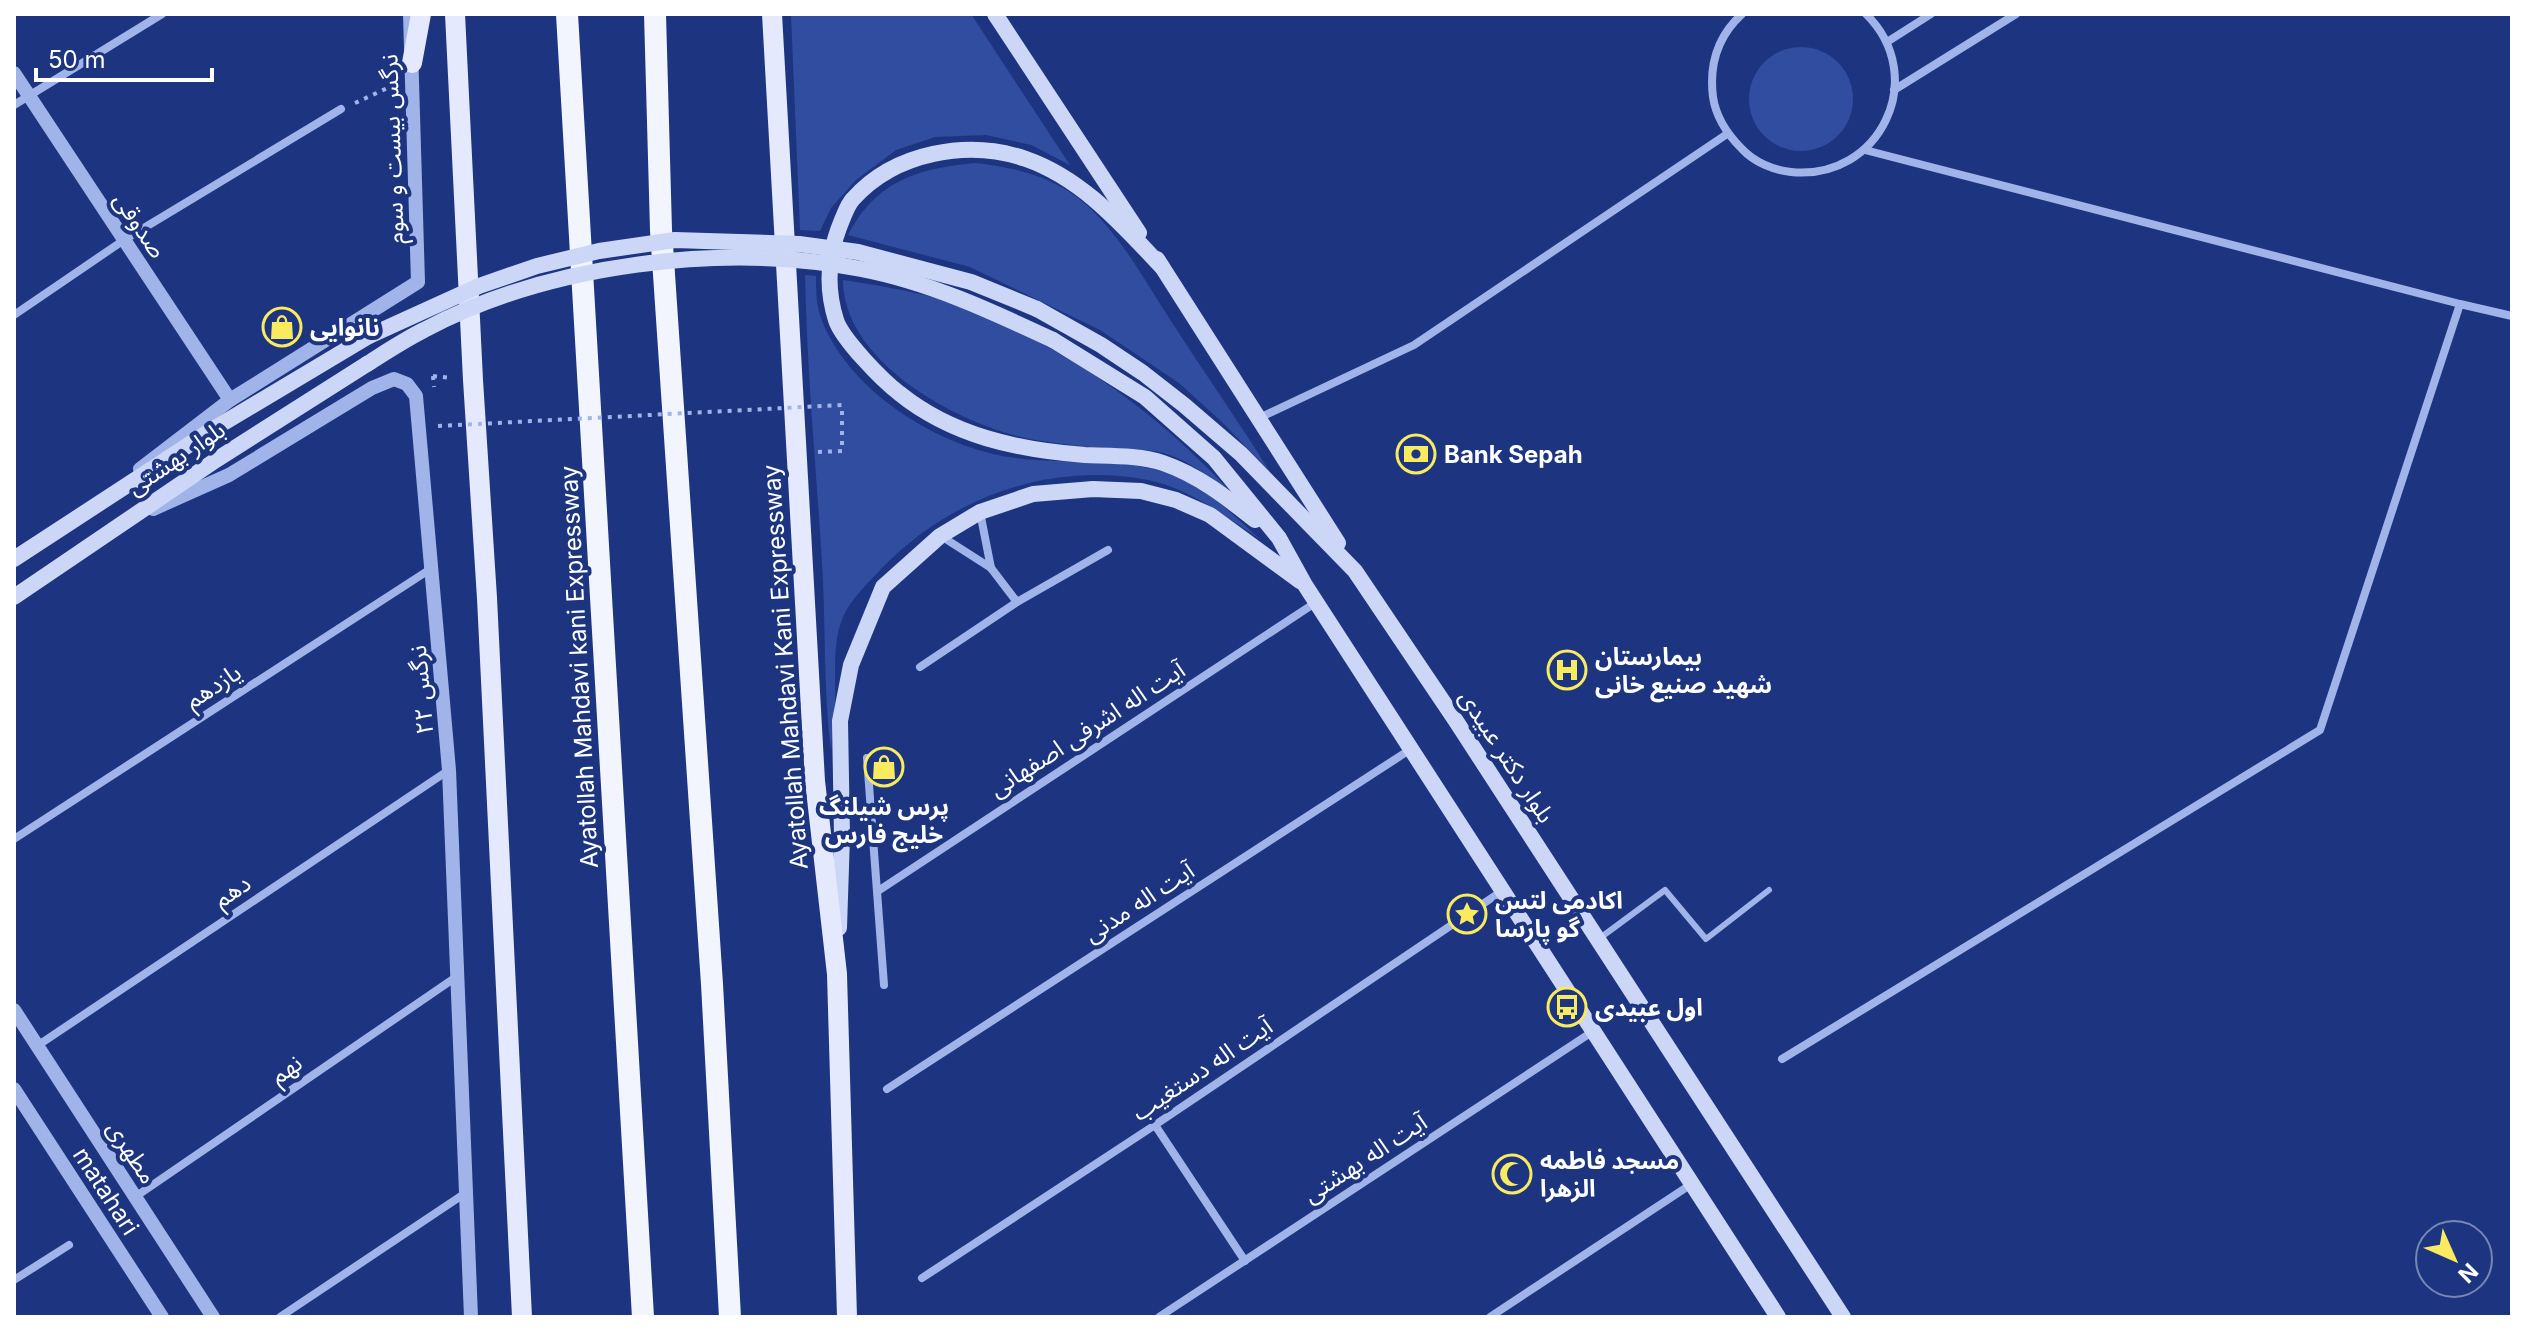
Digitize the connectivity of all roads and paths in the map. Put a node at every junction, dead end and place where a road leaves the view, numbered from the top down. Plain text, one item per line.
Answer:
1 (162, 14) edge
2 (410, 14) edge
3 (421, 14) edge
4 (455, 14) edge
5 (567, 14) edge
6 (655, 14) edge
7 (772, 14) edge
8 (995, 14) edge
9 (1742, 14) edge
10 (1866, 14) edge
11 (1931, 14) edge
12 (2016, 14) edge
13 (1887, 42) junction
14 (412, 70) junction
15 (14, 73) edge
16 (1894, 90) junction
17 (28, 96) junction
18 (14, 105) edge
19 (341, 109) joint
20 (1727, 134) junction
21 (1865, 150) junction
22 (124, 240) junction
23 (1162, 267) junction
24 (2460, 304) junction
25 (1037, 309) joint
26 (14, 315) edge
27 (2512, 316) edge
28 (230, 400) junction
29 (1259, 418) junction
30 (438, 426) dead end
31 (842, 451) dead end
32 (980, 512) junction
33 (123, 522) junction
34 (61, 529) junction
35 (940, 536) junction
36 (1279, 538) junction
37 (1108, 550) dead end
38 (14, 559) edge
39 (433, 567) junction
40 (991, 568) junction
41 (1355, 571) junction
42 (1305, 585) junction
43 (14, 597) edge
44 (1318, 601) junction
45 (1017, 602) junction
46 (920, 667) dead end
47 (1412, 749) junction
48 (867, 758) dead end
49 (449, 770) junction
50 (14, 839) edge
51 (1769, 890) dead end
52 (878, 891) junction
53 (1502, 891) junction
54 (1597, 941) junction
55 (459, 974) junction
56 (837, 974) junction
57 (884, 985) dead end
58 (14, 1010) edge
59 (1592, 1032) junction
60 (37, 1046) junction
61 (1782, 1059) dead end
62 (14, 1089) edge
63 (887, 1089) dead end
64 (1155, 1125) junction
65 (1690, 1185) junction
66 (467, 1191) junction
67 (135, 1197) junction
68 (69, 1245) dead end
69 (1245, 1261) junction
70 (922, 1278) dead end
71 (14, 1280) edge
72 (521, 1314) edge
73 (162, 1317) edge
74 (213, 1317) edge
75 (280, 1317) edge
76 (471, 1317) edge
77 (643, 1317) edge
78 (730, 1317) edge
79 (847, 1317) edge
80 (1159, 1317) edge
81 (1490, 1317) edge
82 (1778, 1317) edge
83 (1843, 1317) edge

1 - 17 street
2 - 14 street, نرگس بیست و سوم
3 - 14 main road
4 - 72 main road
5 - 77 highway, Ayatollah Mahdavi kani Expressway
6 - 78 highway
7 - 56 main road, Ayatollah Mahdavi Kani Expressway
8 - 23 main road
9 - 20 street
10 - 13 street
11 - 13 street
12 - 16 street
13 - 16 street
14 - 19 path
14 - 28 street, نرگس بیست و سوم
15 - 17 street, صدوقی
16 - 21 street
17 - 18 street
17 - 22 street, صدوقی
19 - 22 street
20 - 21 street
20 - 29 street
21 - 24 street
22 - 26 street
22 - 28 street, صدوقی
23 - 29 main road
23 - 36 main road
24 - 27 street
24 - 61 street
25 - 34 main road, بلوار بهشتی, bridge
25 - 41 main road, بلوار دکتر عبیدی
28 - 34 street
29 - 41 main road
30 - 31 path, bridge
32 - 35 main road
32 - 40 street
32 - 42 main road
33 - 36 main road, بلوار بهشتی, bridge
33 - 39 street, نرگس ۲۲
33 - 43 main road, بلوار بهشتی
34 - 38 main road, بلوار بهشتی
35 - 40 street
35 - 56 main road
36 - 42 main road
37 - 45 street
39 - 49 street, نرگس ۲۲
39 - 50 street, یازدهم
40 - 45 street
41 - 54 main road, بلوار دکتر عبیدی
42 - 44 main road
44 - 47 main road
44 - 52 street, آیت اله اشرفی اصفهانی
45 - 46 street
47 - 53 main road
47 - 63 street, آیت اله مدنی
48 - 52 street
49 - 55 street, نرگس ۲۲
49 - 60 street, دهم
51 - 54 lane
52 - 57 street
53 - 59 main road
53 - 64 street, آیت اله دستغیب
54 - 83 main road, بلوار دکتر عبیدی
55 - 66 street, نرگس ۲۲
55 - 67 street, نهم
56 - 79 main road, Ayatollah Mahdavi Kani Expressway
58 - 60 street, مطهری
59 - 65 main road
59 - 69 street, آیت اله بهشتی
60 - 67 street, مطهری
62 - 73 street, matahari
64 - 69 street
64 - 70 street, آیت اله دستغیب
65 - 81 street
65 - 82 main road
66 - 75 street
66 - 76 street, نرگس ۲۲
67 - 74 street, مطهری
68 - 71 street
69 - 80 street, آیت اله بهشتی

